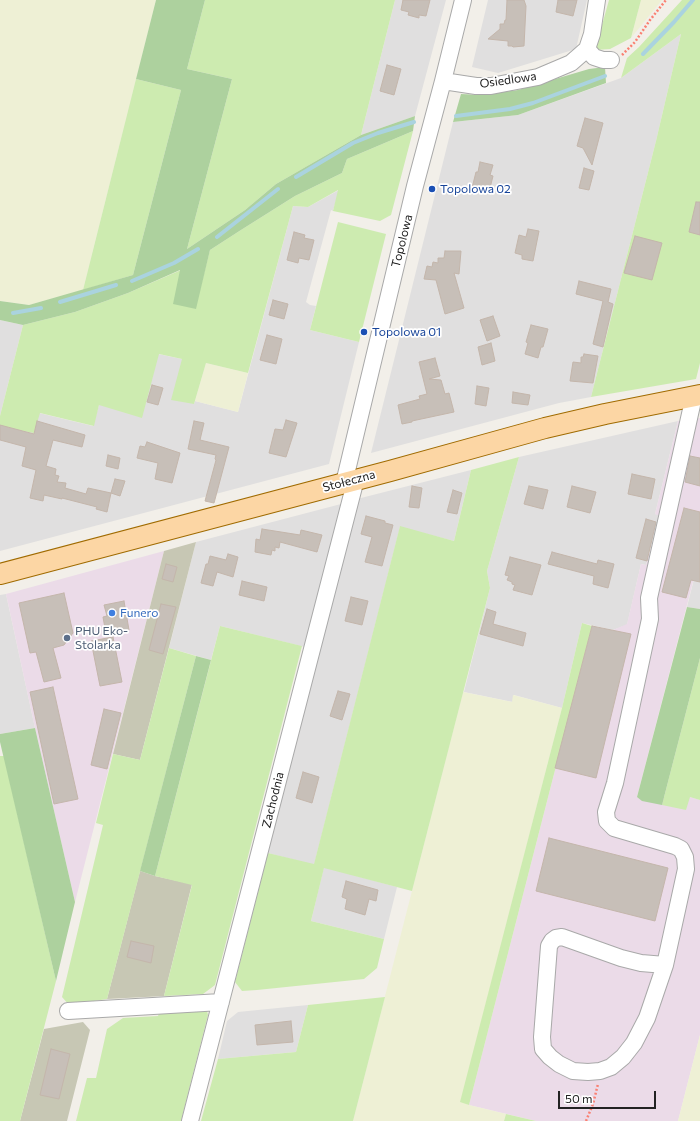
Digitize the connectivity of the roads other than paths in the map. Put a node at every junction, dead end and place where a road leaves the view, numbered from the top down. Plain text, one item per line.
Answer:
1 (463, 0) edge
2 (597, 0) edge
3 (587, 49) junction
4 (611, 60) road end
5 (443, 81) junction
6 (697, 396) edge
7 (350, 481) junction
8 (0, 574) edge
9 (664, 965) junction
10 (221, 1002) junction
11 (68, 1011) dead end
12 (190, 1121) edge

1 - 5 street, Topolowa
2 - 3 street
3 - 4 street
3 - 5 street, Osiedlowa
5 - 7 street, Topolowa
6 - 7 main road, Stołeczna
6 - 9 street
7 - 8 main road, Stołeczna
7 - 10 street, Zachodnia
9 - 9 street
10 - 11 street
10 - 12 street, Zachodnia

